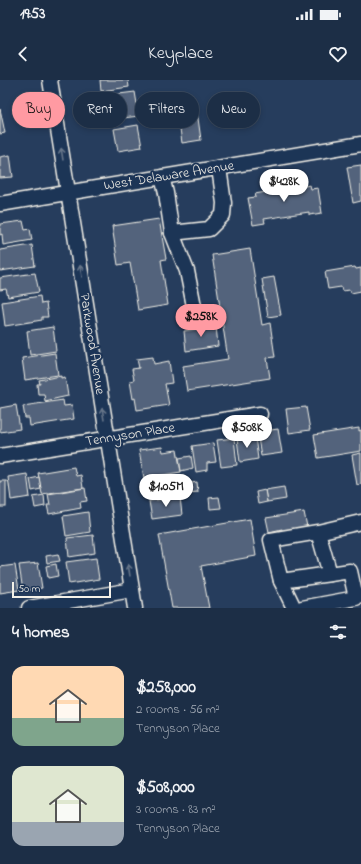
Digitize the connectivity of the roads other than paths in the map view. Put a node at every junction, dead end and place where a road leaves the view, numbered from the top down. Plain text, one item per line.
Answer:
1 (50, 80) edge
2 (361, 144) edge
3 (219, 168) junction
4 (162, 177) junction
5 (68, 193) junction
6 (0, 204) edge
7 (172, 233) junction
8 (195, 310) dead end
9 (260, 414) dead end
10 (107, 439) junction
11 (0, 456) edge
12 (361, 522) edge
13 (318, 532) junction
14 (330, 574) junction
15 (281, 581) junction
16 (132, 590) junction
17 (29, 608) edge
18 (135, 608) edge
19 (294, 608) edge
20 (302, 608) edge

5 -> 1 street, Parkwood Avenue
2 - 3 street, West Delaware Avenue
3 - 4 street, West Delaware Avenue
3 - 7 street
4 - 5 street, West Delaware Avenue
4 - 7 street
5 - 6 street, West Delaware Avenue
10 -> 5 street, Parkwood Avenue
7 - 8 street
9 - 10 street, Tennyson Place
10 - 11 street, Tennyson Place
16 -> 10 street, Parkwood Avenue
12 - 13 street
13 - 14 street
13 - 15 street
14 - 15 street
14 - 20 street
15 - 19 street
16 - 17 street
16 - 18 street, Parkwood Avenue

